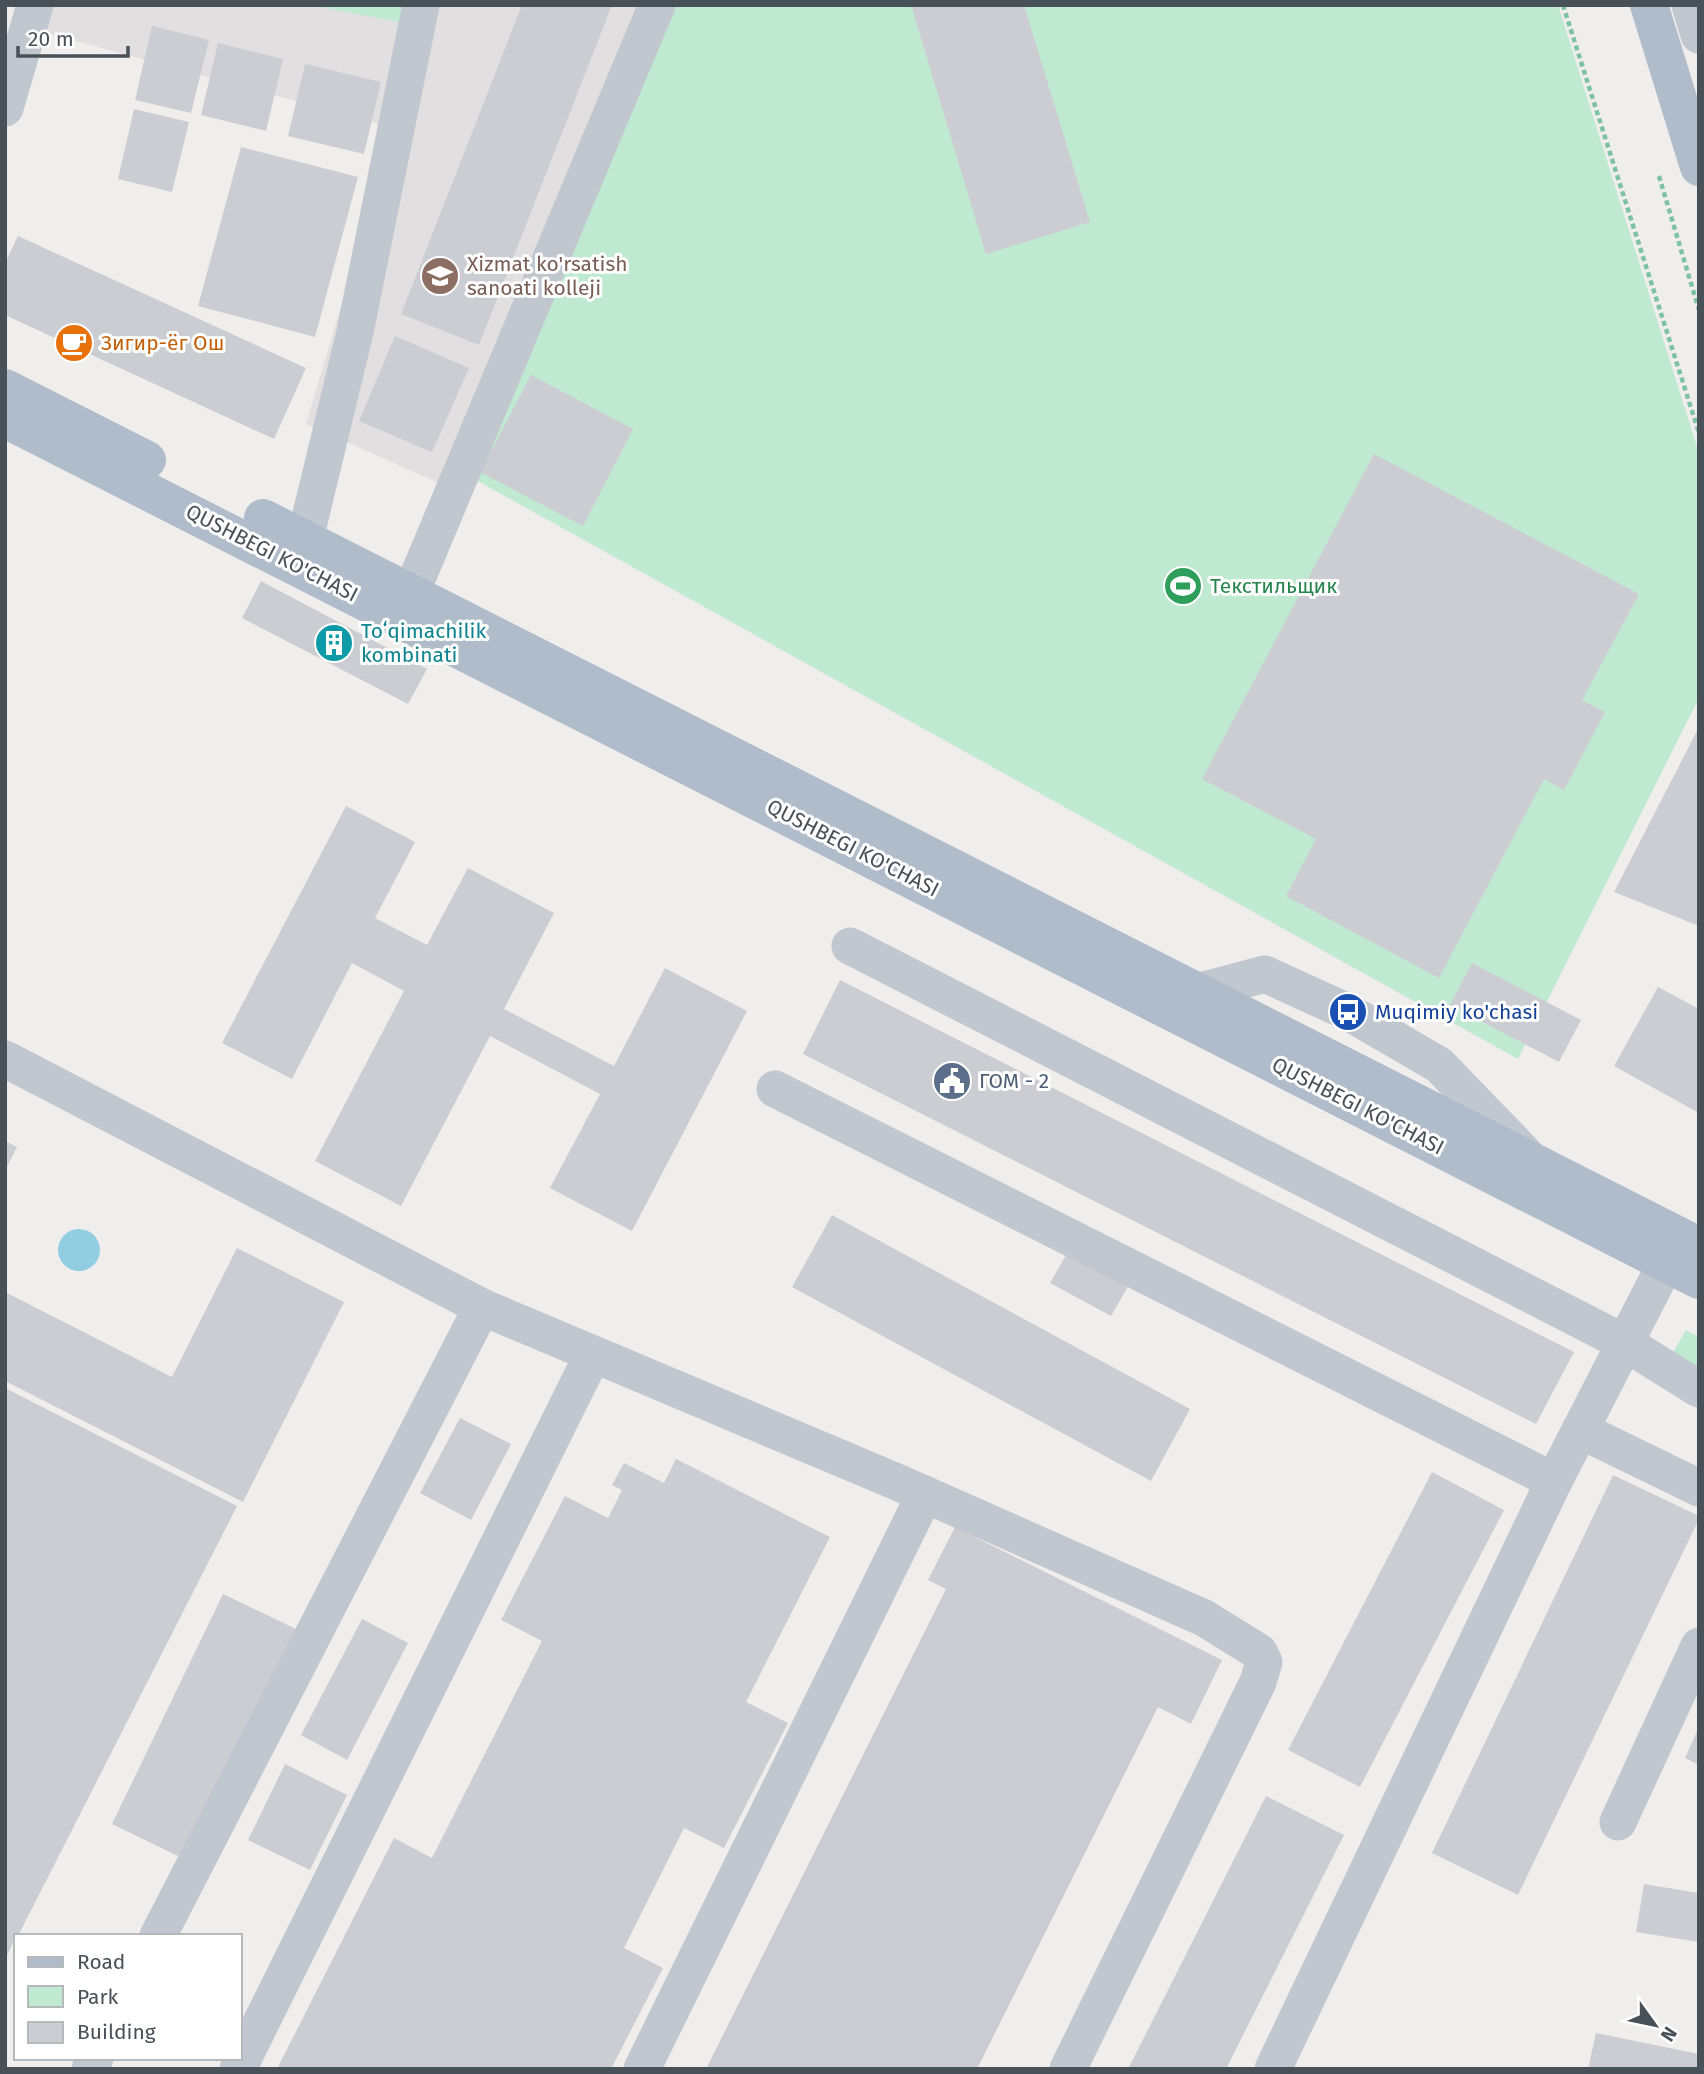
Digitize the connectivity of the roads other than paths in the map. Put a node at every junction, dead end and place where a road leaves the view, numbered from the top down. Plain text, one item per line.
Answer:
1 (35, 5) edge
2 (421, 5) edge
3 (657, 5) edge
4 (1649, 5) edge
5 (1690, 5) edge
6 (1699, 35) edge
7 (5, 108) edge
8 (1699, 167) edge
9 (5, 388) edge
10 (5, 419) edge
11 (212, 507) junction
12 (305, 539) junction
13 (411, 593) junction
14 (850, 946) dead end
15 (1197, 992) junction
16 (5, 1059) edge
17 (775, 1089) dead end
18 (1532, 1161) junction
19 (1688, 1263) edge
20 (482, 1307) junction
21 (1625, 1343) junction
22 (593, 1354) junction
23 (1699, 1389) edge
24 (1580, 1430) junction
25 (1553, 1481) junction
26 (1699, 1488) edge
27 (925, 1494) junction
28 (1699, 1646) edge
29 (1618, 1822) dead end
30 (159, 1934) edge
31 (238, 2069) edge
32 (642, 2069) edge
33 (1068, 2069) edge
34 (1273, 2069) edge

1 - 7 lane
2 - 12 lane
3 - 13 lane
4 - 8 main road
5 - 6 lane
9 - 11 main road, QUSHBEGI KO'CHASI
10 - 11 main road, QUSHBEGI KO'CHASI
11 - 12 main road, QUSHBEGI KO'CHASI
11 - 19 main road, QUSHBEGI KO'CHASI
12 - 13 main road, QUSHBEGI KO'CHASI
13 - 15 main road, QUSHBEGI KO'CHASI
14 - 21 lane
15 - 18 main road, QUSHBEGI KO'CHASI
15 - 18 lane
16 - 20 lane
17 - 25 lane
18 - 19 main road, QUSHBEGI KO'CHASI
19 - 21 lane
20 - 22 lane
20 - 30 lane
21 - 23 lane
21 - 24 lane
22 - 27 lane
22 - 31 lane
24 - 25 lane
24 - 26 lane
25 - 34 lane
27 - 32 lane
27 - 33 lane
28 - 29 lane

